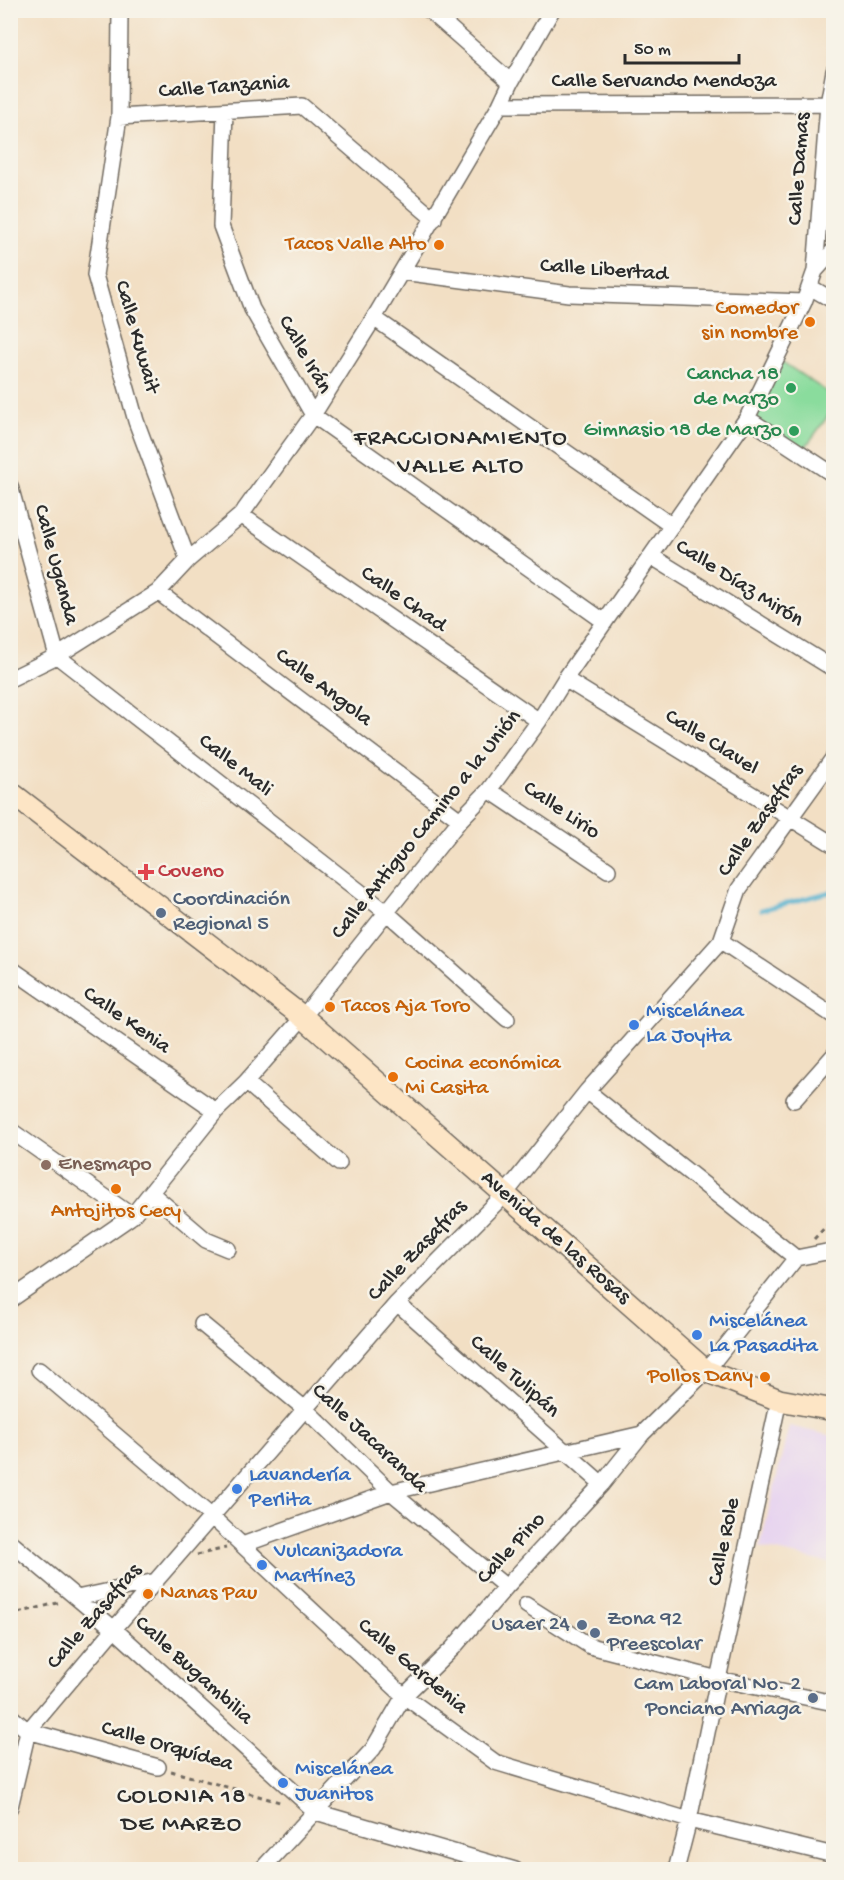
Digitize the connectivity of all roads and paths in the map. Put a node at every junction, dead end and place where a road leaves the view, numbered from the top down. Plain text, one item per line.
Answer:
1 (120, 10) edge
2 (429, 10) edge
3 (552, 10) edge
4 (834, 71) edge
5 (511, 82) junction
6 (828, 104) junction
7 (500, 105) junction
8 (225, 111) junction
9 (119, 117) junction
10 (434, 219) junction
11 (834, 250) edge
12 (815, 271) junction
13 (402, 272) junction
14 (810, 287) junction
15 (834, 301) edge
16 (804, 302) junction
17 (374, 318) junction
18 (313, 415) junction
19 (747, 418) junction
20 (834, 475) edge
21 (10, 486) edge
22 (241, 515) junction
23 (672, 526) junction
24 (651, 556) junction
25 (188, 560) junction
26 (158, 592) junction
27 (605, 622) junction
28 (57, 656) junction
29 (834, 669) edge
30 (10, 679) edge
31 (565, 679) junction
32 (539, 721) junction
33 (834, 757) edge
34 (489, 790) junction
35 (10, 792) edge
36 (789, 818) junction
37 (460, 820) junction
38 (834, 845) edge
39 (608, 870) dead end
40 (386, 912) junction
41 (721, 942) junction
42 (10, 968) edge
43 (834, 1016) edge
44 (303, 1017) junction
45 (507, 1019) dead end
46 (834, 1055) edge
47 (246, 1082) junction
48 (587, 1091) junction
49 (794, 1100) dead end
50 (216, 1112) junction
51 (10, 1130) edge
52 (339, 1163) dead end
53 (151, 1193) junction
54 (505, 1194) junction
55 (132, 1216) junction
56 (228, 1249) dead end
57 (834, 1254) edge
58 (796, 1258) junction
59 (10, 1300) edge
60 (397, 1303) junction
61 (202, 1324) dead end
62 (39, 1370) dead end
63 (706, 1371) junction
64 (779, 1400) junction
65 (305, 1409) junction
66 (834, 1410) edge
67 (642, 1434) junction
68 (566, 1452) junction
69 (602, 1484) junction
70 (391, 1492) junction
71 (212, 1517) junction
72 (10, 1542) edge
73 (242, 1545) junction
74 (174, 1561) junction
75 (156, 1581) junction
76 (506, 1587) junction
77 (77, 1598) junction
78 (526, 1605) dead end
79 (10, 1615) edge
80 (114, 1629) junction
81 (718, 1679) junction
82 (404, 1696) junction
83 (834, 1703) edge
84 (10, 1716) edge
85 (28, 1731) junction
86 (15, 1765) edge
87 (158, 1767) joint
88 (10, 1808) edge
89 (316, 1812) junction
90 (689, 1820) junction
91 (834, 1855) edge
92 (261, 1869) edge
93 (515, 1869) edge
94 (676, 1869) edge

1 - 9 street, Calle Kuwait
2 - 5 street
3 - 5 street
4 - 6 street, Calle Damas
5 - 7 street
6 - 7 street, Calle Servando Mendoza
6 - 12 street, Calle Damas
7 - 10 street
8 - 9 street, Calle Tanzania
8 - 10 street, Calle Tanzania
8 - 18 street, Calle Irán
9 - 25 street, Calle Kuwait
10 - 13 street
11 - 12 street, Calle Antiguo Camino a la Unión
12 - 14 street, Calle Antiguo Camino a la Unión
13 - 16 street, Calle Libertad
13 - 17 street
14 - 15 street
14 - 16 street, Calle Antiguo Camino a la Unión
16 - 19 street, Calle Antiguo Camino a la Unión
17 - 18 street
17 - 23 street
18 - 22 street
18 - 27 street, Calle Irán
19 - 20 street
19 - 23 street, Calle Antiguo Camino a la Unión
21 - 28 street, Calle Uganda
22 - 25 street
22 - 32 street, Calle Chad
23 - 24 street, Calle Antiguo Camino a la Unión
24 - 27 street, Calle Antiguo Camino a la Unión
24 - 29 street, Calle Díaz Mirón
25 - 26 street
26 - 28 street
26 - 37 street, Calle Angola
27 - 31 street, Calle Antiguo Camino a la Unión
28 - 30 street
28 - 40 street, Calle Mali
31 - 32 street, Calle Antiguo Camino a la Unión
31 - 36 street, Calle Clavel
32 - 34 street, Calle Antiguo Camino a la Unión
33 - 36 street, Calle Zasafras
34 - 37 street, Calle Antiguo Camino a la Unión
34 - 39 street, Calle Lirio
35 - 44 street, Avenida de las Rosas
36 - 38 street, Calle Clavel
36 - 41 street, Calle Zasafras
37 - 40 street, Calle Antiguo Camino a la Unión
40 - 44 street, Calle Antiguo Camino a la Unión
40 - 45 street
41 - 43 street
41 - 48 street, Calle Zasafras
42 - 50 street, Calle Kenia
44 - 47 street, Calle Antiguo Camino a la Unión
44 - 54 street, Avenida de las Rosas
46 - 49 street
47 - 50 street, Calle Antiguo Camino a la Unión
47 - 52 street
48 - 54 street, Calle Zasafras
48 - 58 street
50 - 53 street, Calle Antiguo Camino a la Unión
51 - 55 street
53 - 55 street, Calle Antiguo Camino a la Unión
53 - 56 street
54 - 60 street, Calle Zasafras
54 - 63 street, Avenida de las Rosas
55 - 59 street, Calle Antiguo Camino a la Unión
57 - 58 street
58 - 63 street, Calle Pino
60 - 65 street, Calle Zasafras
60 - 68 street, Calle Tulipán
61 - 65 street, Calle Jacaranda
62 - 71 street, Calle Gardenia
63 - 64 street, Avenida de las Rosas
63 - 67 street, Calle Pino
64 - 66 street, Avenida de las Rosas
64 - 81 street, Calle Role
65 - 70 street, Calle Jacaranda
65 - 71 street, Calle Zasafras
67 - 68 street
67 - 69 street, Calle Pino
68 - 69 street, Calle Tulipán
68 - 70 street
69 - 76 street, Calle Pino
70 - 73 street
70 - 76 street, Calle Jacaranda
71 - 73 street, Calle Gardenia
71 - 74 street, Calle Zasafras
72 - 77 street, Calle Bugambilia
73 - 74 path
73 - 82 street, Calle Gardenia
74 - 75 street, Calle Zasafras
75 - 77 street
75 - 80 street, Calle Zasafras
76 - 82 street, Calle Pino
77 - 79 path
77 - 80 street, Calle Bugambilia
78 - 81 street
80 - 85 street, Calle Zasafras
80 - 89 street, Calle Bugambilia
81 - 83 street
81 - 90 street, Calle Role
82 - 89 street, Calle Pino
82 - 90 street, Calle Gardenia
84 - 85 street, Calle Orquídea
85 - 86 street
85 - 87 street, Calle Orquídea
86 - 88 street
87 - 89 path, Calle Orquídea
89 - 92 street, Calle Pino
89 - 93 street
90 - 91 street, Calle Gardenia
90 - 94 street, Calle Role

